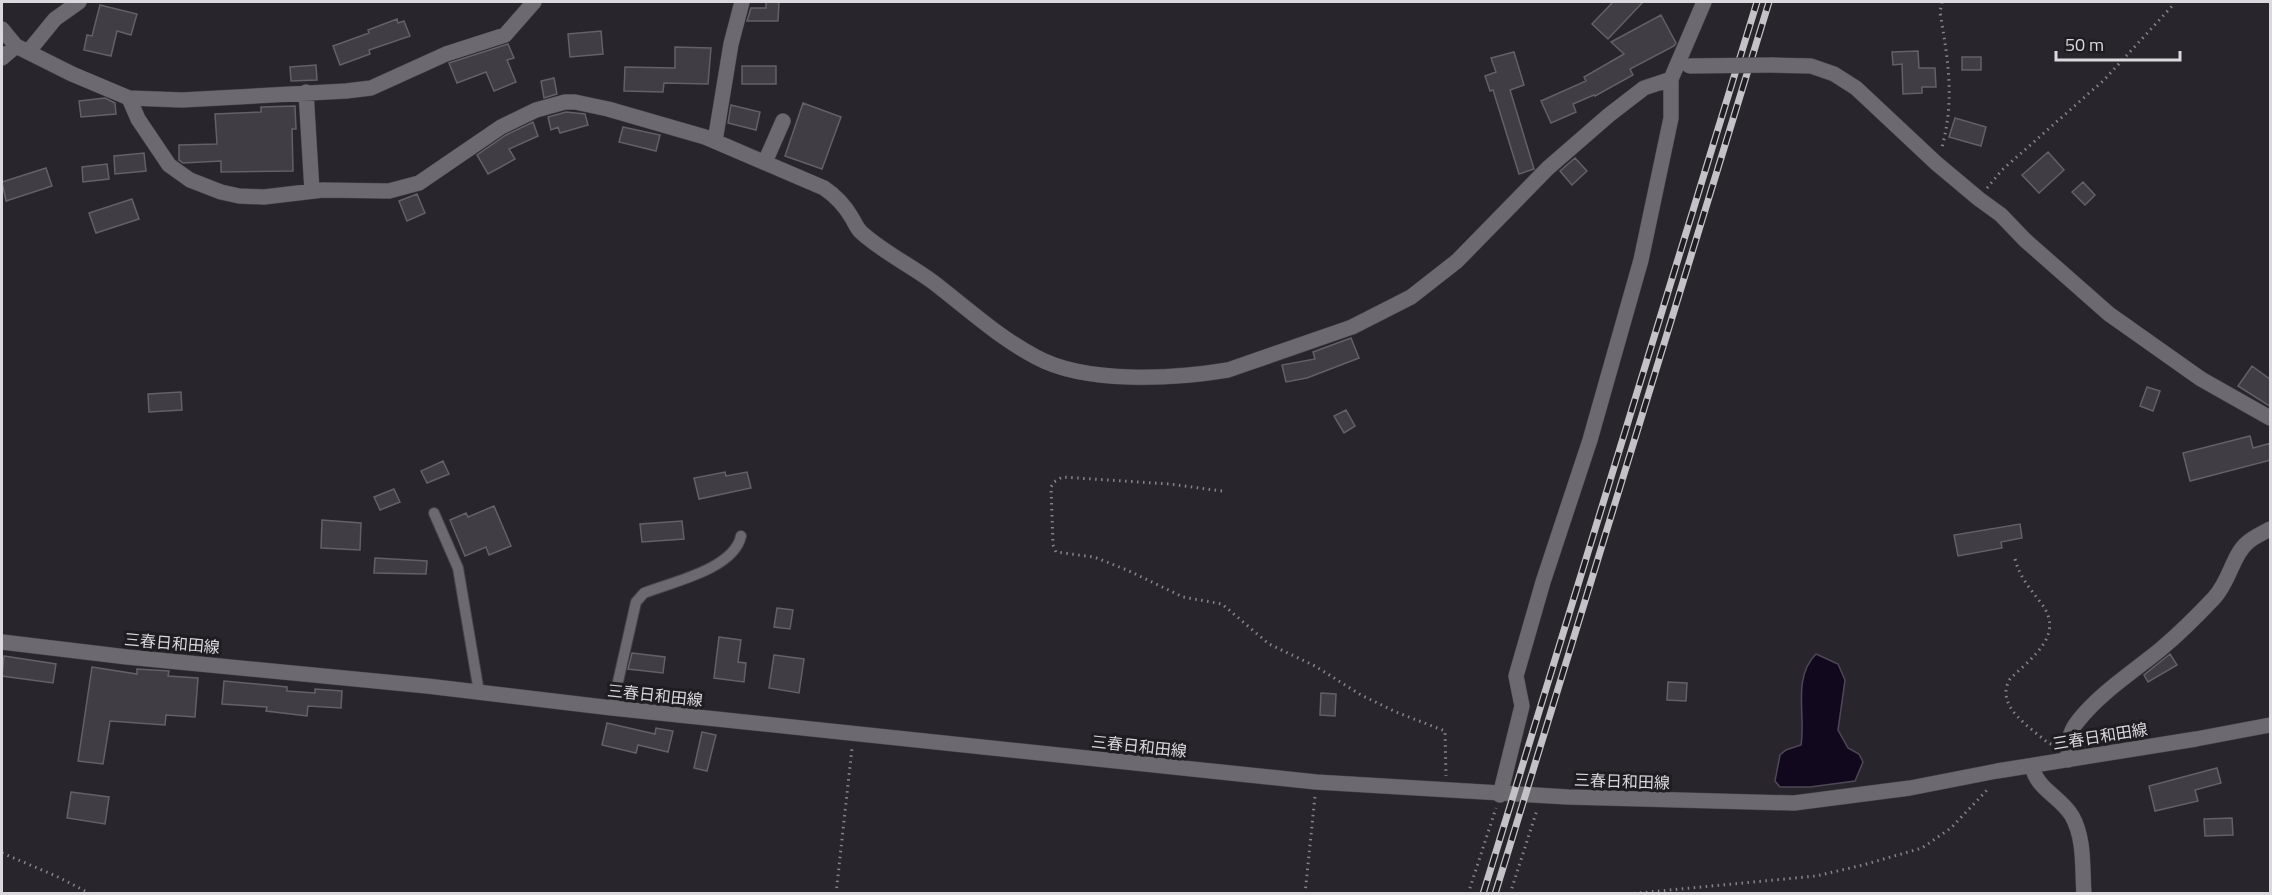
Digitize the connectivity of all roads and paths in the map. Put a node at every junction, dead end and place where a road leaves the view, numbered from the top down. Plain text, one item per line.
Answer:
1 (79, 2) edge
2 (534, 2) edge
3 (742, 2) edge
4 (1704, 2) edge
5 (1942, 2) edge
6 (2174, 4) dead end
7 (2, 29) edge
8 (22, 49) junction
9 (2, 58) edge
10 (1679, 70) junction
11 (306, 93) junction
12 (129, 98) junction
13 (783, 121) dead end
14 (715, 141) junction
15 (765, 162) junction
16 (1936, 163) junction
17 (312, 191) junction
18 (1978, 199) junction
19 (2271, 418) edge
20 (1222, 491) dead end
21 (434, 513) dead end
22 (2271, 529) edge
23 (741, 536) dead end
24 (2015, 559) dead end
25 (2, 642) edge
26 (478, 692) junction
27 (612, 708) junction
28 (2271, 725) edge
29 (854, 734) junction
30 (2067, 755) junction
31 (2032, 766) junction
32 (1997, 771) junction
33 (1316, 783) junction
34 (1446, 789) junction
35 (1500, 795) junction
36 (1541, 796) junction
37 (2, 853) edge
38 (91, 894) edge
39 (836, 894) edge
40 (1305, 894) edge
41 (1468, 894) edge
42 (1510, 894) edge
43 (1628, 894) edge
44 (2084, 894) edge

1 - 8 street
2 - 11 street
3 - 14 street
4 - 10 street
5 - 16 path
6 - 18 path
7 - 8 street
8 - 9 street
8 - 12 street
10 - 15 street
10 - 16 street, bridge
10 - 35 street
11 - 12 street
11 - 17 street
12 - 17 street
13 - 15 street
14 - 15 street
14 - 17 street
16 - 18 street
18 - 19 street
20 - 34 path
21 - 26 lane
22 - 30 street
23 - 27 lane
24 - 30 path
25 - 26 street, 三春日和田線
26 - 27 street, 三春日和田線
27 - 29 street, 三春日和田線
28 - 30 street, 三春日和田線
29 - 33 street, 三春日和田線
29 - 39 path
30 - 31 street, 三春日和田線
31 - 32 street, 三春日和田線
31 - 44 street
32 - 36 street, 三春日和田線
32 - 43 path
33 - 34 street, 三春日和田線
33 - 40 path
34 - 35 street, 三春日和田線
35 - 36 street, 三春日和田線
35 - 41 path
36 - 42 path
37 - 38 path

